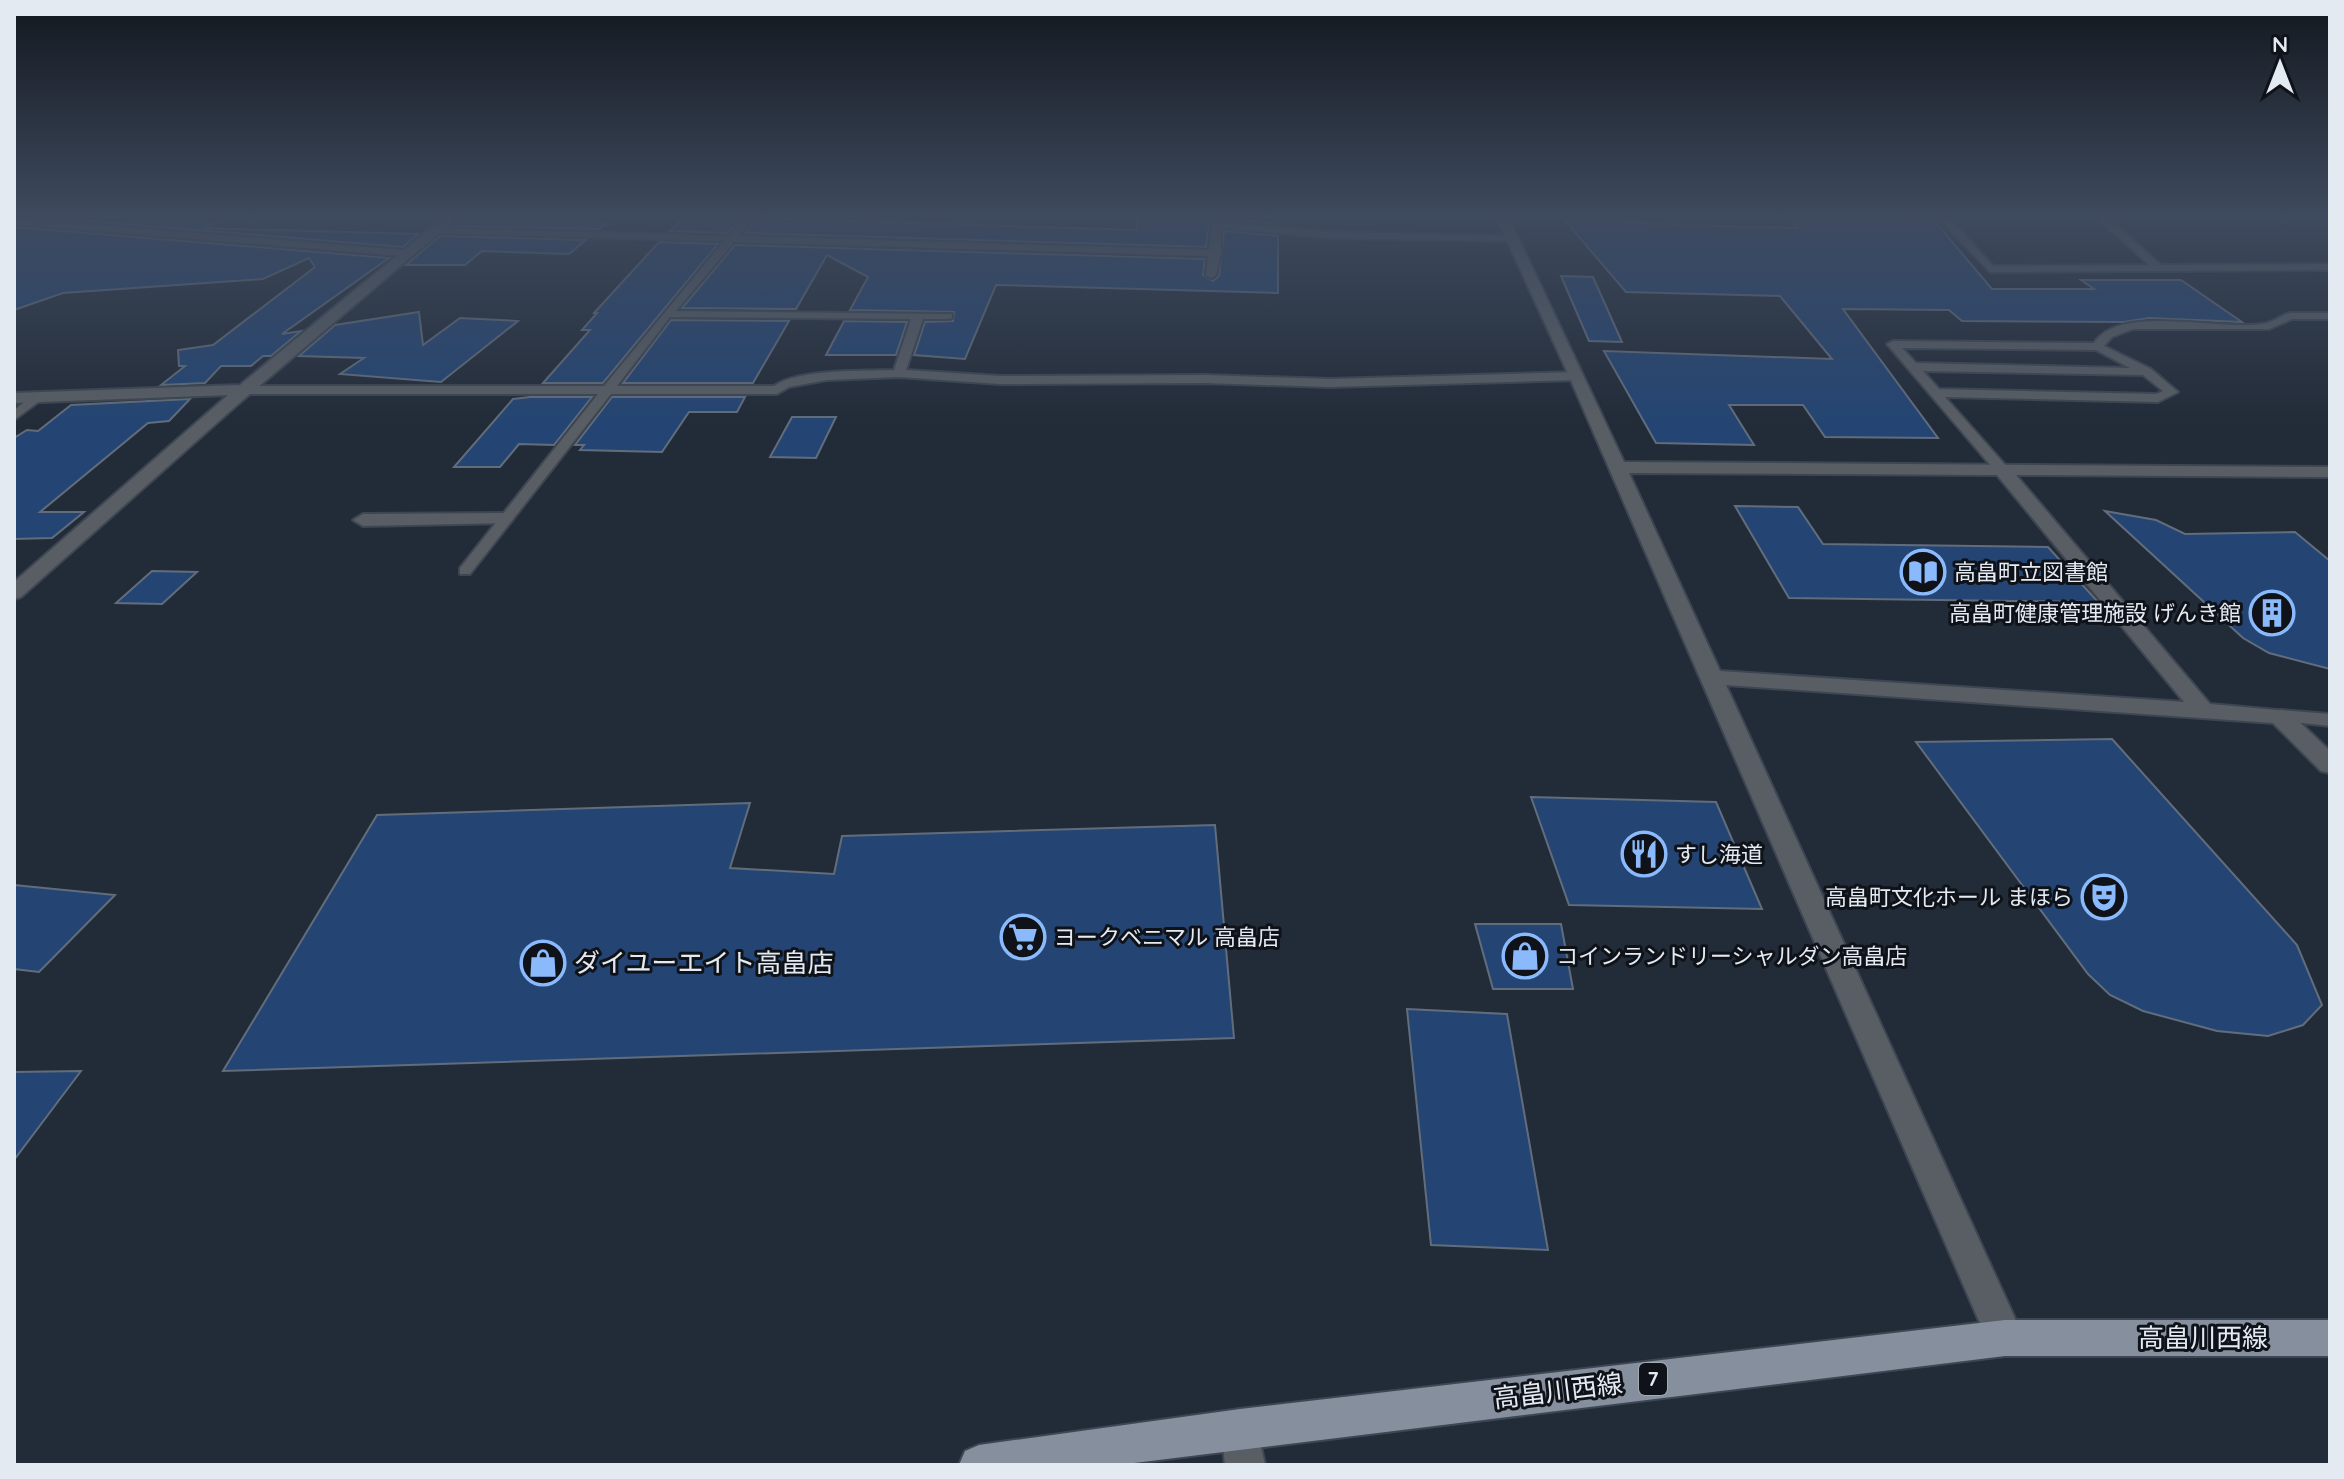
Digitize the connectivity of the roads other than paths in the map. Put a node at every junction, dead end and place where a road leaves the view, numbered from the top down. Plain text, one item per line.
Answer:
1 (365, 285) edge
2 (691, 285) edge
3 (1534, 285) edge
4 (667, 314) junction
5 (918, 316) junction
6 (948, 316) dead end
7 (2330, 316) edge
8 (2098, 347) junction
9 (1916, 367) junction
10 (2147, 372) junction
11 (899, 373) junction
12 (1577, 376) junction
13 (240, 390) junction
14 (608, 390) junction
15 (1936, 393) junction
16 (39, 397) junction
17 (14, 398) edge
18 (14, 416) edge
19 (1617, 467) junction
20 (2002, 470) junction
21 (2330, 472) edge
22 (503, 519) junction
23 (363, 520) dead end
24 (465, 571) dead end
25 (14, 593) edge
26 (1708, 677) junction
27 (2203, 710) junction
28 (2280, 716) junction
29 (2330, 720) edge
30 (2330, 765) edge
31 (2005, 1338) junction
32 (2330, 1338) edge
33 (1243, 1446) edge
34 (979, 1465) edge

1 - 13 street
2 - 4 lane
3 - 12 street
4 - 5 lane
4 - 14 lane
5 - 6 lane
5 - 11 lane
7 - 8 lane
8 - 9 lane
8 - 10 lane
9 - 10 lane
9 - 15 lane
10 - 15 lane
11 - 12 lane
11 - 14 lane
12 - 19 street
13 - 14 lane
13 - 16 street
13 - 25 street
14 - 22 lane
15 - 20 lane
16 - 17 street
16 - 18 lane
19 - 20 street
19 - 26 street
20 - 21 street
20 - 27 street
22 - 23 street
22 - 24 lane
26 - 27 street
26 - 31 street
27 - 28 street
28 - 29 lane
28 - 30 street
31 - 32 main road, 高畠川西線 / 7
31 - 33 main road, 高畠川西線 / 7
33 - 34 main road, 高畠川西線 / 7

